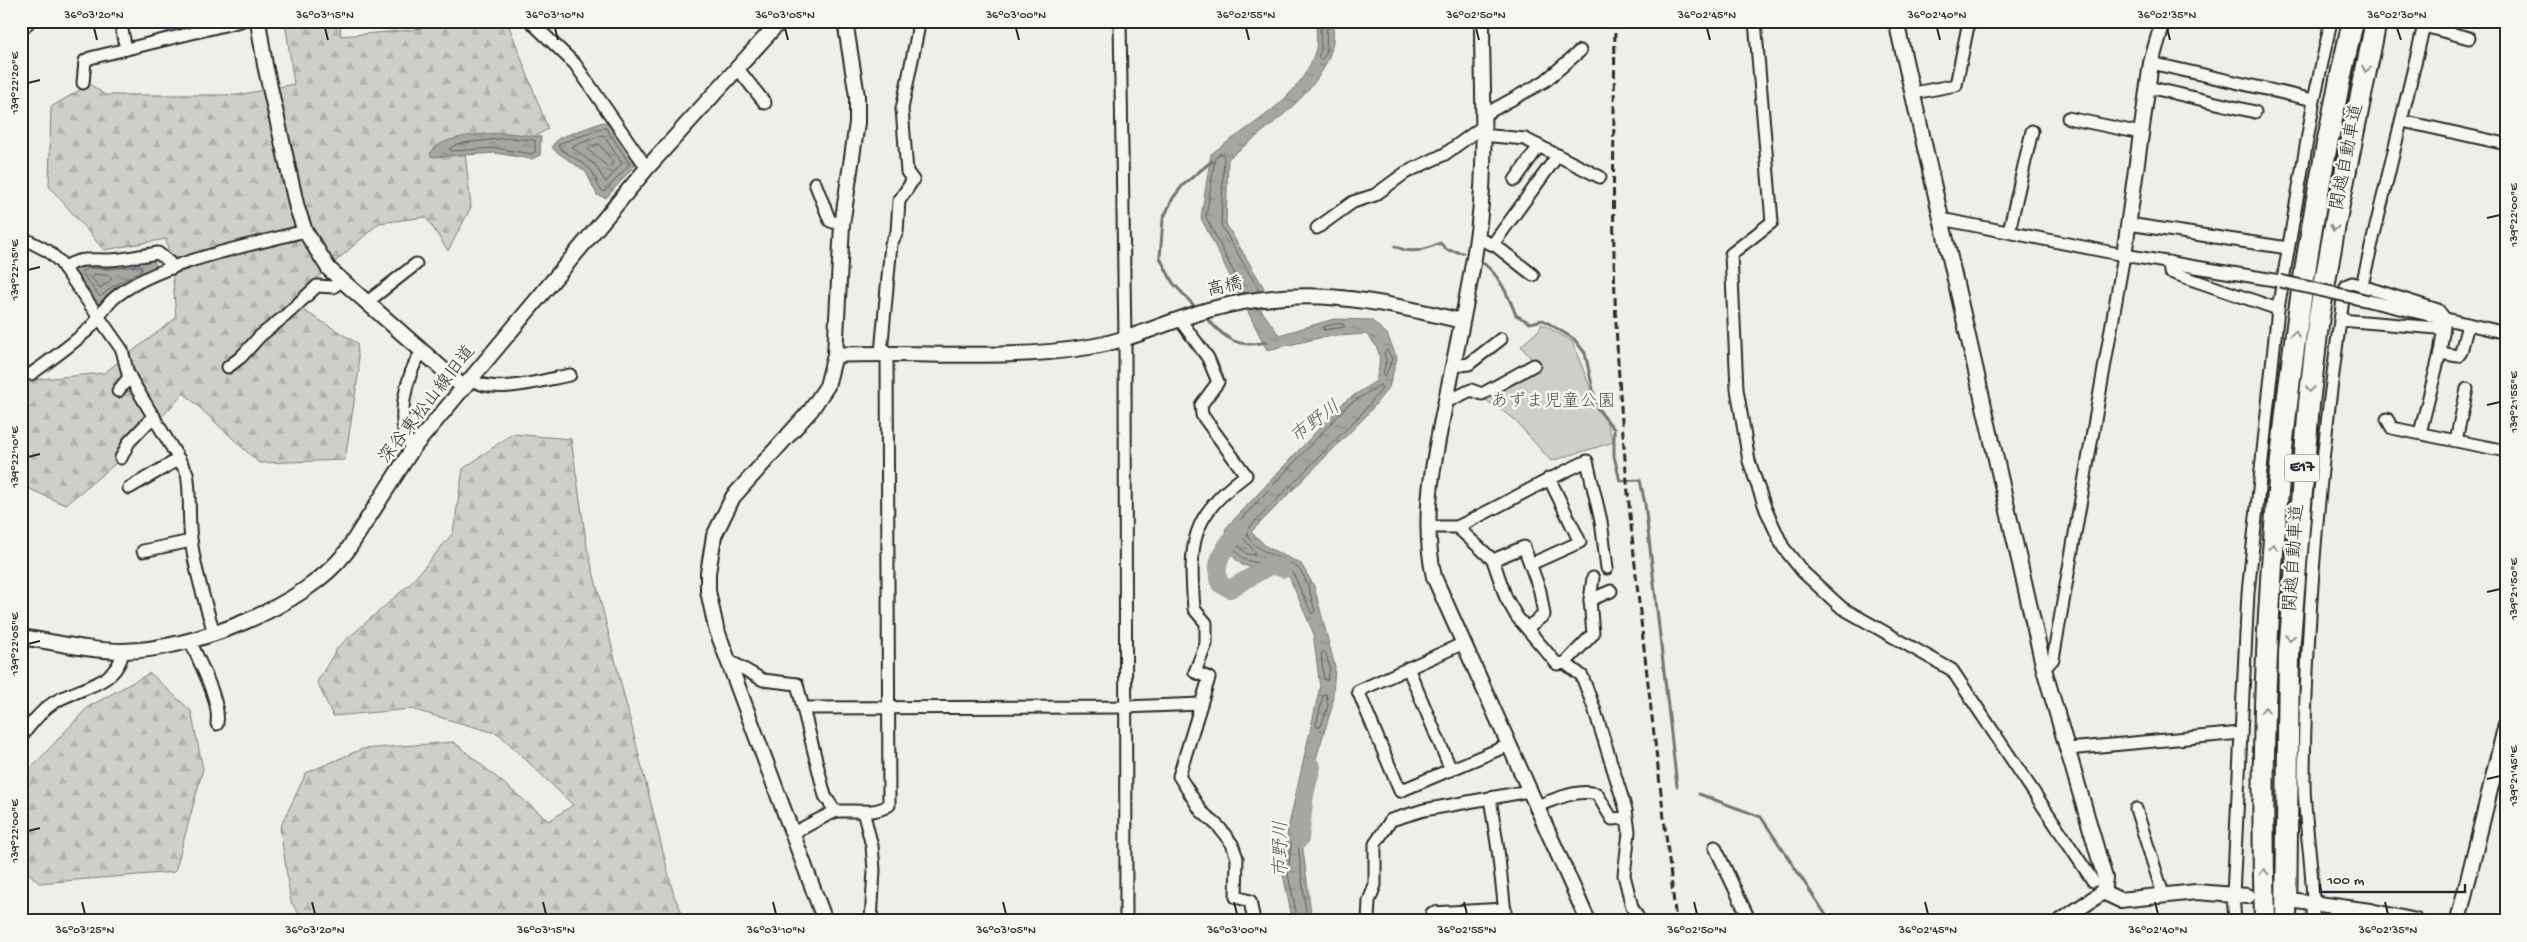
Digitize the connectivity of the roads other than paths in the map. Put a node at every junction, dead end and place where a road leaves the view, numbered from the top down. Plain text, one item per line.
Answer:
1 (30, 21) edge
2 (120, 21) edge
3 (241, 21) edge
4 (258, 21) edge
5 (530, 21) edge
6 (780, 21) edge
7 (845, 21) edge
8 (915, 21) edge
9 (1120, 21) edge
10 (1482, 21) edge
11 (1755, 21) edge
12 (1896, 21) edge
13 (1969, 21) edge
14 (2163, 21) edge
15 (2331, 21) edge
16 (2353, 21) edge
17 (2376, 21) edge
18 (2425, 24) edge
19 (21, 30) edge
20 (2469, 38) dead end
21 (126, 49) junction
22 (1580, 50) dead end
23 (2151, 63) junction
24 (738, 69) junction
25 (83, 83) dead end
26 (2148, 87) junction
27 (1914, 94) junction
28 (2314, 100) junction
29 (765, 103) dead end
30 (2255, 112) dead end
31 (2068, 118) dead end
32 (2402, 121) junction
33 (1482, 126) junction
34 (2032, 131) dead end
35 (2141, 133) junction
36 (2506, 144) edge
37 (1539, 146) junction
38 (1558, 155) junction
39 (647, 168) junction
40 (1600, 177) dead end
41 (1515, 180) dead end
42 (815, 183) dead end
43 (1941, 219) junction
44 (2128, 224) junction
45 (842, 225) junction
46 (1317, 228) dead end
47 (305, 230) junction
48 (2009, 231) junction
49 (21, 237) edge
50 (1477, 238) junction
51 (1492, 244) junction
52 (2288, 248) junction
53 (2124, 255) junction
54 (2169, 262) junction
55 (416, 264) dead end
56 (64, 268) junction
57 (172, 268) junction
58 (1533, 275) dead end
59 (341, 281) junction
60 (2362, 285) junction
61 (366, 303) junction
62 (2278, 309) junction
63 (97, 317) junction
64 (1180, 320) junction
65 (2340, 320) junction
66 (2445, 320) junction
67 (1462, 321) junction
68 (2468, 324) junction
69 (2506, 333) edge
70 (1125, 339) junction
71 (1501, 339) dead end
72 (422, 352) junction
73 (884, 353) junction
74 (2440, 353) junction
75 (835, 355) junction
76 (1534, 365) dead end
77 (1453, 366) junction
78 (228, 367) dead end
79 (31, 374) dead end
80 (570, 375) dead end
81 (130, 376) junction
82 (467, 383) junction
83 (2467, 389) dead end
84 (118, 391) dead end
85 (1446, 402) junction
86 (154, 416) junction
87 (2387, 419) dead end
88 (2420, 433) junction
89 (2456, 440) junction
90 (413, 448) junction
91 (2506, 451) edge
92 (121, 458) dead end
93 (179, 459) junction
94 (1549, 478) junction
95 (129, 488) dead end
96 (1427, 527) junction
97 (1457, 527) junction
98 (192, 541) junction
99 (143, 551) dead end
100 (1493, 560) junction
101 (1531, 564) junction
102 (1607, 568) dead end
103 (1593, 578) dead end
104 (1611, 591) dead end
105 (1590, 600) junction
106 (1528, 627) junction
107 (214, 634) junction
108 (21, 637) edge
109 (190, 640) junction
110 (1464, 643) junction
111 (123, 650) junction
112 (728, 660) junction
113 (1565, 663) junction
114 (1408, 668) junction
115 (2044, 669) junction
116 (1201, 704) junction
117 (888, 707) junction
118 (1124, 707) junction
119 (803, 708) junction
120 (217, 724) dead end
121 (2506, 724) edge
122 (2241, 733) junction
123 (21, 737) edge
124 (1509, 745) junction
125 (2068, 749) junction
126 (1450, 770) junction
127 (1529, 791) junction
128 (1490, 798) junction
129 (1536, 806) junction
130 (2136, 809) dead end
131 (863, 810) junction
132 (836, 811) junction
133 (1627, 818) junction
134 (793, 833) junction
135 (1715, 847) dead end
136 (2093, 880) dead end
137 (2103, 892) junction
138 (2163, 894) junction
139 (2233, 895) junction
140 (2248, 896) dead end
141 (2297, 901) dead end
142 (2314, 903) junction
143 (1505, 915) edge
144 (825, 921) edge
145 (871, 921) edge
146 (1126, 921) edge
147 (1254, 921) edge
148 (1368, 921) edge
149 (1432, 921) edge
150 (1588, 921) edge
151 (1640, 921) edge
152 (1750, 921) edge
153 (2060, 921) edge
154 (2235, 921) edge
155 (2265, 921) edge
156 (2286, 921) edge
157 (2313, 921) edge
158 (2416, 921) edge
159 (2458, 921) edge

1 - 19 street
2 - 21 street
3 - 21 street
4 - 47 street
5 - 39 street
6 - 24 street, 深谷東松山線旧道
7 - 45 street
8 - 73 street
9 - 70 street
10 - 33 street
11 - 136 street
12 - 27 street
13 - 27 street
14 - 23 street
15 - 28 street
155 -> 16 highway, 関越自動車道 / E17
17 -> 156 highway, 関越自動車道 / E17
18 - 20 street
18 - 32 street
21 - 25 street
22 - 33 street
23 - 26 street
23 - 28 street
24 - 29 street
24 - 39 street, 深谷東松山線旧道
26 - 30 street
26 - 35 street
27 - 43 street
28 - 52 street
31 - 35 street
32 - 36 street
32 - 60 street
33 - 37 street
33 - 46 street
33 - 50 street
34 - 48 street
35 - 44 street
37 - 38 street
37 - 41 street
38 - 40 street
38 - 51 street
39 - 82 street, 深谷東松山線旧道
42 - 45 street
43 - 48 street
43 - 115 street
44 - 52 street
44 - 53 street
45 - 75 street
47 - 57 street
47 - 59 street
48 - 53 street
49 - 56 street
50 - 51 street
50 - 67 street
51 - 58 street
52 - 62 street
53 - 54 street
53 - 115 street
54 - 62 street
54 - 66 street, bridge
55 - 61 street
56 - 57 street
56 - 63 street
57 - 63 street
59 - 61 street
59 - 78 street
60 - 65 street
60 - 66 street
61 - 72 street
62 - 122 street
63 - 79 street
63 - 81 street
64 - 67 street, 高橋
64 - 70 street, 高橋
64 - 116 street
65 - 66 street
65 - 142 street
66 - 68 street
66 - 74 street
67 - 77 street
68 - 69 street
68 - 74 street
70 - 73 street, 高橋
70 - 118 street
71 - 77 street
72 - 82 street
72 - 90 street
73 - 75 street, 高橋
73 - 117 street
74 - 88 street
75 - 112 street
76 - 85 street
77 - 85 street
80 - 82 street
81 - 84 street
81 - 86 street
82 - 90 street, 深谷東松山線旧道
83 - 89 street
85 - 96 street
86 - 92 street
86 - 93 street
87 - 88 street
88 - 89 street
89 - 91 street
90 - 107 street, 深谷東松山線旧道
93 - 95 street
93 - 98 street
94 - 97 street
94 - 101 street
94 - 102 street
96 - 97 street
96 - 110 street
97 - 100 street
98 - 99 street
98 - 107 street
100 - 101 street
100 - 106 street
101 - 106 street
103 - 105 street
104 - 105 street
105 - 113 street
106 - 113 street
107 - 109 street, 深谷東松山線旧道
108 - 111 street, 深谷東松山線旧道
109 - 111 street, 深谷東松山線旧道
109 - 120 street
110 - 114 street
110 - 124 street
111 - 123 street
112 - 119 street
112 - 134 street
113 - 133 street
114 - 126 street
114 - 126 street
115 - 125 street
116 - 118 street
116 - 147 street
117 - 118 street
117 - 119 street
117 - 131 street
118 - 146 street
119 - 132 street
121 - 159 street
122 - 125 street
122 - 139 street
124 - 126 street
124 - 127 street
125 - 137 street
127 - 128 street
127 - 129 street
128 - 143 street
128 - 148 street
129 - 133 street
129 - 150 street
130 - 138 street
131 - 132 street
131 - 145 street
132 - 134 street
133 - 151 street
134 - 144 street
135 - 152 street
137 - 138 street
137 - 153 street
138 - 139 street
139 - 140 street
139 - 154 street
141 - 142 street
142 - 157 street
142 - 158 street
143 - 149 street

